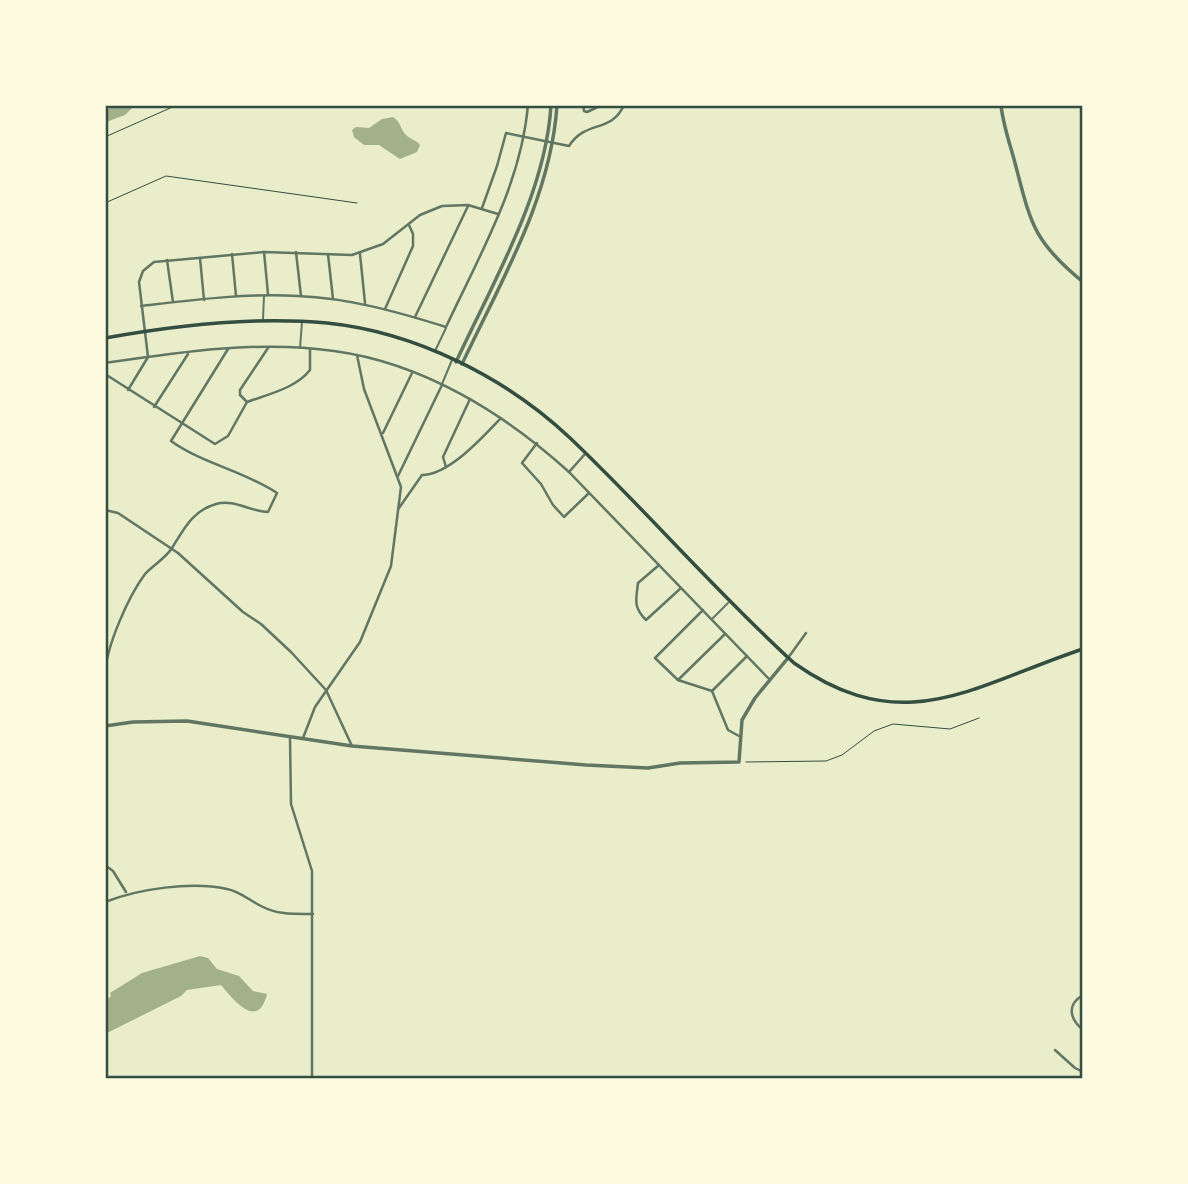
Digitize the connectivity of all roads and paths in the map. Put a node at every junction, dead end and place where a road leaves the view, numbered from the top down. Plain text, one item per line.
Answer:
1 (177, 105) edge
2 (528, 105) edge
3 (551, 105) edge
4 (557, 105) edge
5 (583, 105) edge
6 (602, 105) edge
7 (624, 105) edge
8 (1001, 105) edge
9 (105, 137) edge
10 (524, 137) junction
11 (547, 141) junction
12 (553, 143) junction
13 (105, 203) edge
14 (357, 203) dead end
15 (468, 205) junction
16 (482, 208) junction
17 (499, 215) junction
18 (409, 223) junction
19 (264, 252) junction
20 (296, 252) junction
21 (232, 253) junction
22 (328, 254) junction
23 (360, 254) junction
24 (200, 257) junction
25 (505, 257) junction
26 (511, 259) junction
27 (167, 260) junction
28 (1083, 282) edge
29 (266, 295) junction
30 (236, 296) junction
31 (301, 296) junction
32 (204, 299) junction
33 (333, 299) junction
34 (173, 302) junction
35 (366, 304) junction
36 (141, 306) junction
37 (385, 309) junction
38 (415, 317) junction
39 (263, 321) junction
40 (302, 322) junction
41 (446, 327) junction
42 (144, 331) junction
43 (105, 338) edge
44 (268, 348) junction
45 (228, 349) junction
46 (300, 349) junction
47 (310, 349) junction
48 (434, 352) junction
49 (188, 353) junction
50 (358, 355) junction
51 (148, 357) junction
52 (454, 361) junction
53 (105, 363) edge
54 (462, 364) junction
55 (412, 373) junction
56 (105, 374) edge
57 (442, 384) junction
58 (128, 390) junction
59 (470, 399) junction
60 (247, 401) junction
61 (154, 407) junction
62 (501, 418) junction
63 (182, 424) junction
64 (382, 435) junction
65 (537, 443) junction
66 (586, 454) junction
67 (446, 467) junction
68 (569, 472) junction
69 (397, 477) junction
70 (400, 493) junction
71 (589, 493) junction
72 (407, 497) junction
73 (105, 510) edge
74 (398, 510) junction
75 (172, 549) junction
76 (659, 565) junction
77 (681, 588) junction
78 (730, 601) junction
79 (702, 610) junction
80 (711, 620) junction
81 (806, 633) dead end
82 (725, 634) junction
83 (1083, 649) edge
84 (747, 656) junction
85 (788, 658) junction
86 (105, 673) edge
87 (678, 680) junction
88 (770, 680) junction
89 (327, 690) junction
90 (712, 691) junction
91 (979, 718) dead end
92 (105, 726) edge
93 (739, 736) junction
94 (290, 738) junction
95 (302, 740) junction
96 (352, 746) junction
97 (739, 762) junction
98 (105, 864) edge
99 (127, 893) junction
100 (105, 902) edge
101 (313, 914) junction
102 (1083, 995) edge
103 (1083, 1030) edge
104 (1055, 1050) dead end
105 (1083, 1072) edge
106 (312, 1079) edge

1 - 9 path
2 - 10 street
3 - 11 street
4 - 12 street
5 - 6 street
7 - 12 street
8 - 28 street
10 - 11 street
10 - 16 street
10 - 17 street
11 - 12 street
11 - 25 street
12 - 26 street
13 - 14 path
15 - 16 street
15 - 18 street
15 - 38 street
16 - 17 street
17 - 41 street
18 - 23 street
18 - 37 street
19 - 20 street
19 - 21 street
19 - 29 street
20 - 22 street
20 - 31 street
21 - 24 street
21 - 30 street
22 - 23 street
22 - 33 street
23 - 35 street
24 - 27 street
24 - 32 street
25 - 26 street
25 - 52 street
26 - 54 street
27 - 34 street
27 - 36 street
29 - 30 street
29 - 31 street
29 - 39 street
30 - 32 street
31 - 33 street
32 - 34 street
33 - 35 street
34 - 36 street
35 - 37 street
36 - 42 street
37 - 38 street
38 - 41 street
39 - 40 main road
39 - 42 main road
40 - 46 street
40 - 48 main road
41 - 48 street
42 - 43 main road
42 - 51 street
44 - 45 street
44 - 46 street
44 - 60 street
45 - 49 street
45 - 63 street
46 - 47 street
47 - 50 street
47 - 60 street
48 - 52 main road
49 - 51 street
49 - 61 street
50 - 55 street
50 - 64 street
51 - 53 street
51 - 58 street
52 - 54 main road
52 - 57 street
54 - 66 main road
55 - 57 street
55 - 64 street
56 - 58 street
57 - 59 street
57 - 69 street
58 - 61 street
59 - 62 street
59 - 67 street
60 - 63 street
61 - 63 street
62 - 65 street
62 - 67 street
63 - 75 street
64 - 69 street
65 - 68 street
65 - 71 street
66 - 68 street
66 - 78 main road
67 - 72 street
68 - 71 street
69 - 70 street
70 - 72 street
70 - 74 street
71 - 76 street
72 - 74 street
73 - 75 street
74 - 89 street
75 - 86 street
75 - 89 street
76 - 77 street
76 - 77 street
77 - 79 street
78 - 80 street
78 - 85 main road
79 - 80 street
79 - 87 street
80 - 82 street
81 - 85 street
82 - 84 street
82 - 87 street
83 - 85 main road
84 - 88 street
84 - 90 street
85 - 88 street
87 - 90 street
88 - 93 street
89 - 95 street
89 - 96 street
90 - 93 street
91 - 97 path
92 - 94 street
93 - 97 street
94 - 95 street
94 - 101 street
95 - 96 street
96 - 97 street
98 - 99 street
99 - 100 street
99 - 101 street
101 - 106 street
102 - 103 street
104 - 105 street

